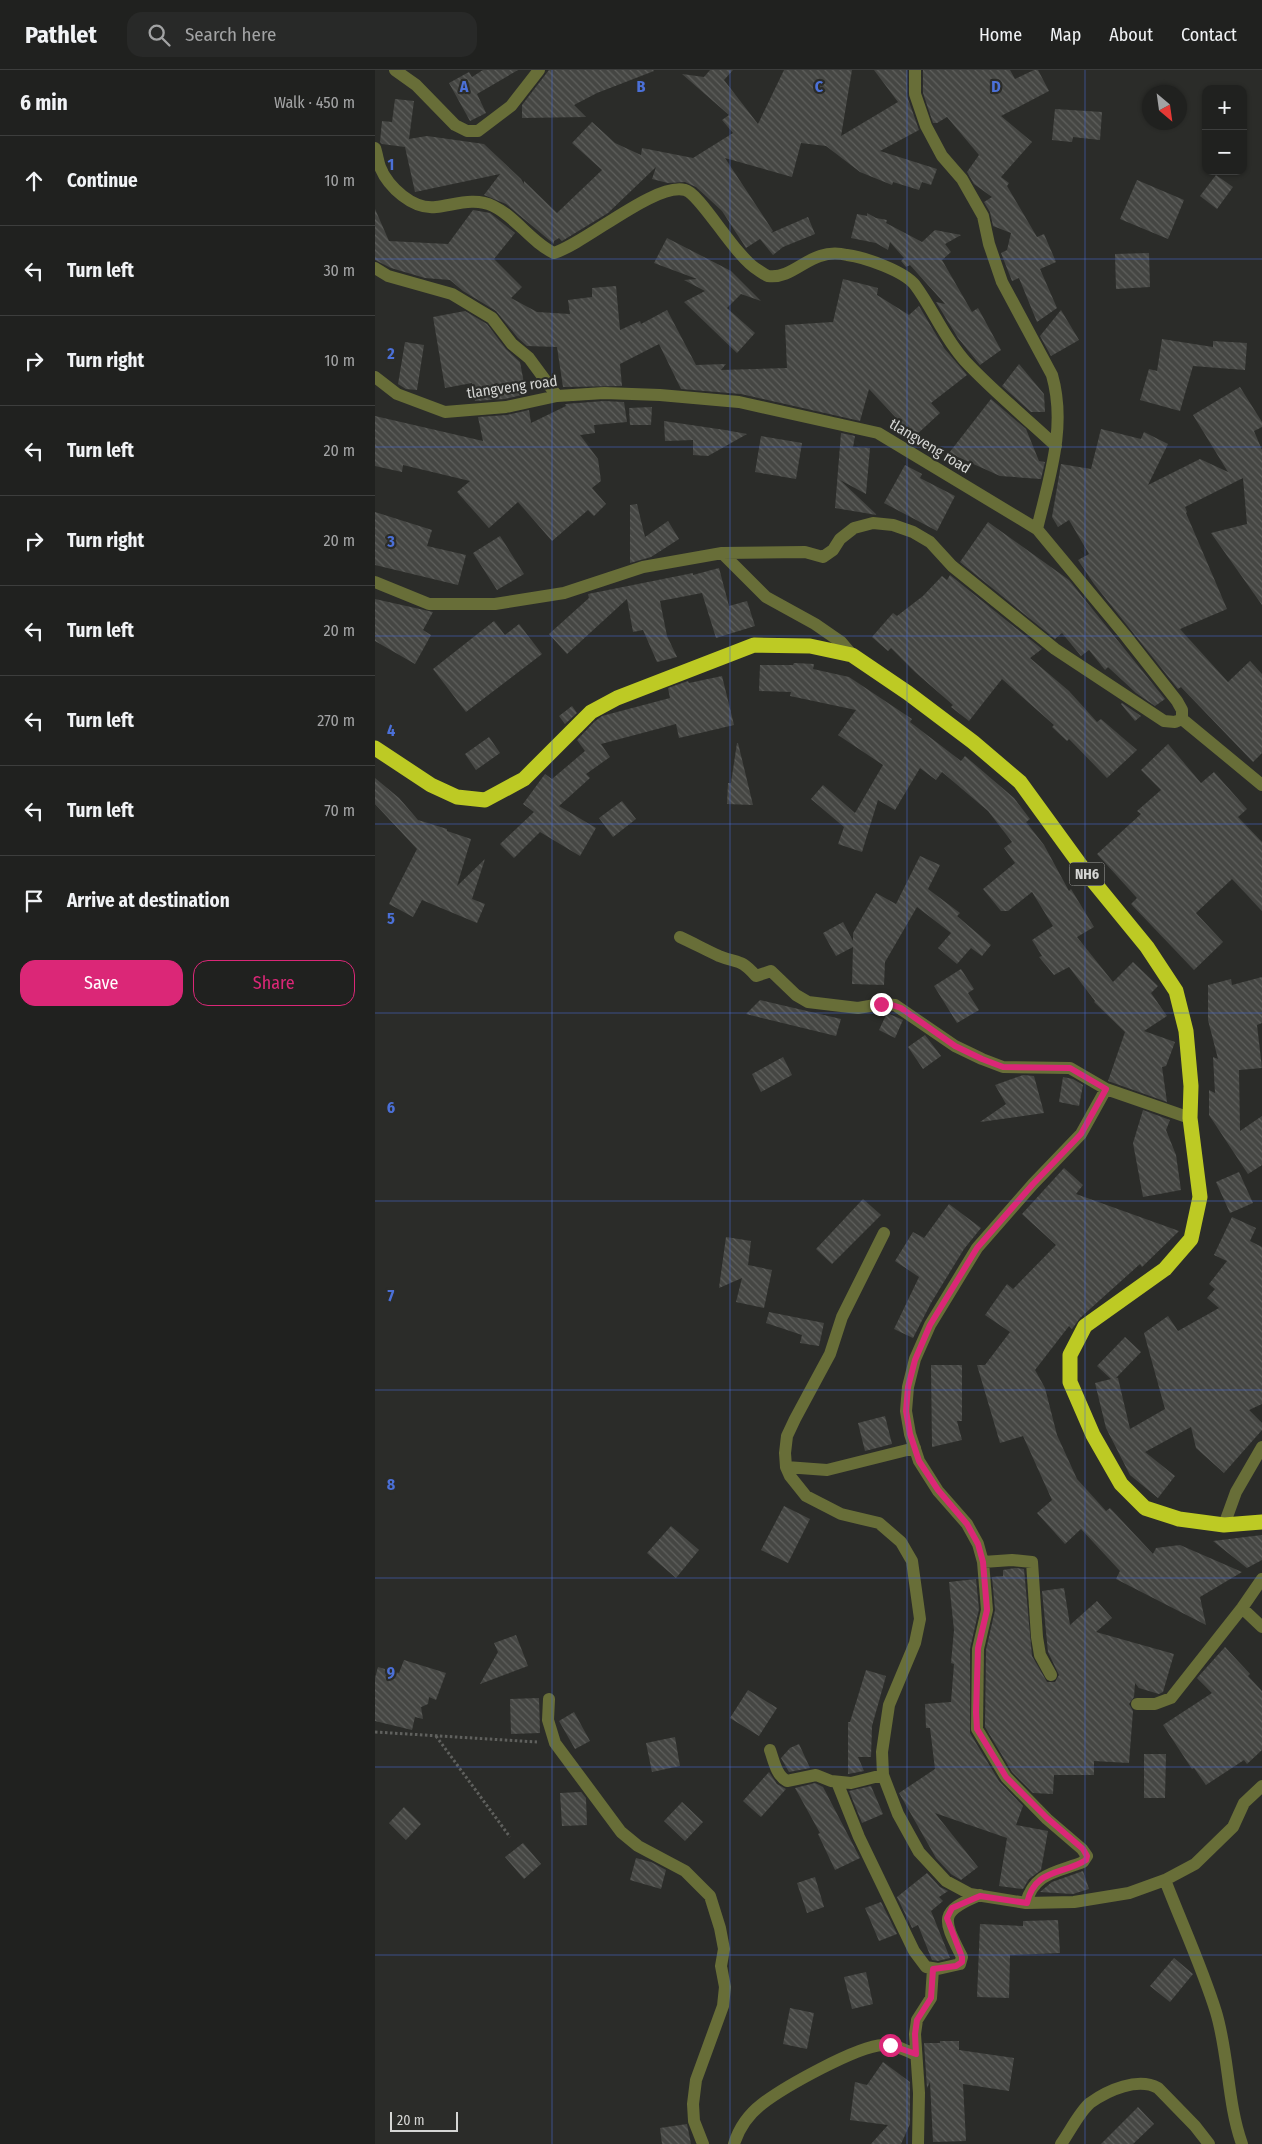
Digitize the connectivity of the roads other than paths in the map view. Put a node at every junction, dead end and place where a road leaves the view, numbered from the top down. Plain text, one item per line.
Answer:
1 (395, 70) edge
2 (539, 70) edge
3 (915, 70) edge
4 (375, 148) edge
5 (375, 268) edge
6 (375, 377) edge
7 (557, 396) junction
8 (1056, 446) junction
9 (1037, 530) junction
10 (722, 553) junction
11 (375, 582) edge
12 (851, 654) junction
13 (1182, 719) junction
14 (375, 748) edge
15 (1262, 785) edge
16 (680, 937) dead end
17 (1106, 1089) junction
18 (1190, 1118) junction
19 (884, 1233) dead end
20 (1262, 1447) edge
21 (915, 1448) junction
22 (786, 1467) junction
23 (1262, 1522) edge
24 (1224, 1525) junction
25 (983, 1562) junction
26 (1262, 1579) edge
27 (1242, 1608) junction
28 (1262, 1627) edge
29 (1051, 1676) dead end
30 (549, 1699) dead end
31 (1137, 1704) dead end
32 (769, 1750) dead end
33 (883, 1775) junction
34 (837, 1782) junction
35 (1262, 1786) edge
36 (1165, 1880) junction
37 (980, 1896) junction
38 (1027, 1903) junction
39 (933, 1969) junction
40 (916, 2054) junction
41 (703, 2144) edge
42 (734, 2144) edge
43 (918, 2144) edge
44 (1061, 2144) edge
45 (1209, 2144) edge
46 (1242, 2144) edge

1 - 2 street
3 - 8 street
4 - 8 street
5 - 7 street
6 - 7 street, tlangveng road
7 - 9 street, tlangveng road
8 - 9 street
9 - 13 street, tlangveng road
10 - 11 street
10 - 12 street
10 - 13 street
12 - 14 highway, NH6
12 - 18 highway, NH6
13 - 15 street, tlangveng road
16 - 17 street
17 - 18 street
17 - 21 street
18 - 24 highway, NH6
19 - 22 street
20 - 24 street
21 - 22 street
21 - 25 street
22 - 33 street
23 - 24 highway, NH6
25 - 29 street
25 - 38 street
26 - 27 street
27 - 28 street
27 - 31 street
30 - 41 street
32 - 34 street
33 - 34 street
33 - 37 street
34 - 39 street
35 - 36 street
36 - 38 street
36 - 46 street
37 - 38 street
37 - 39 street
39 - 40 street
40 - 42 street
40 - 43 street
44 - 45 street

